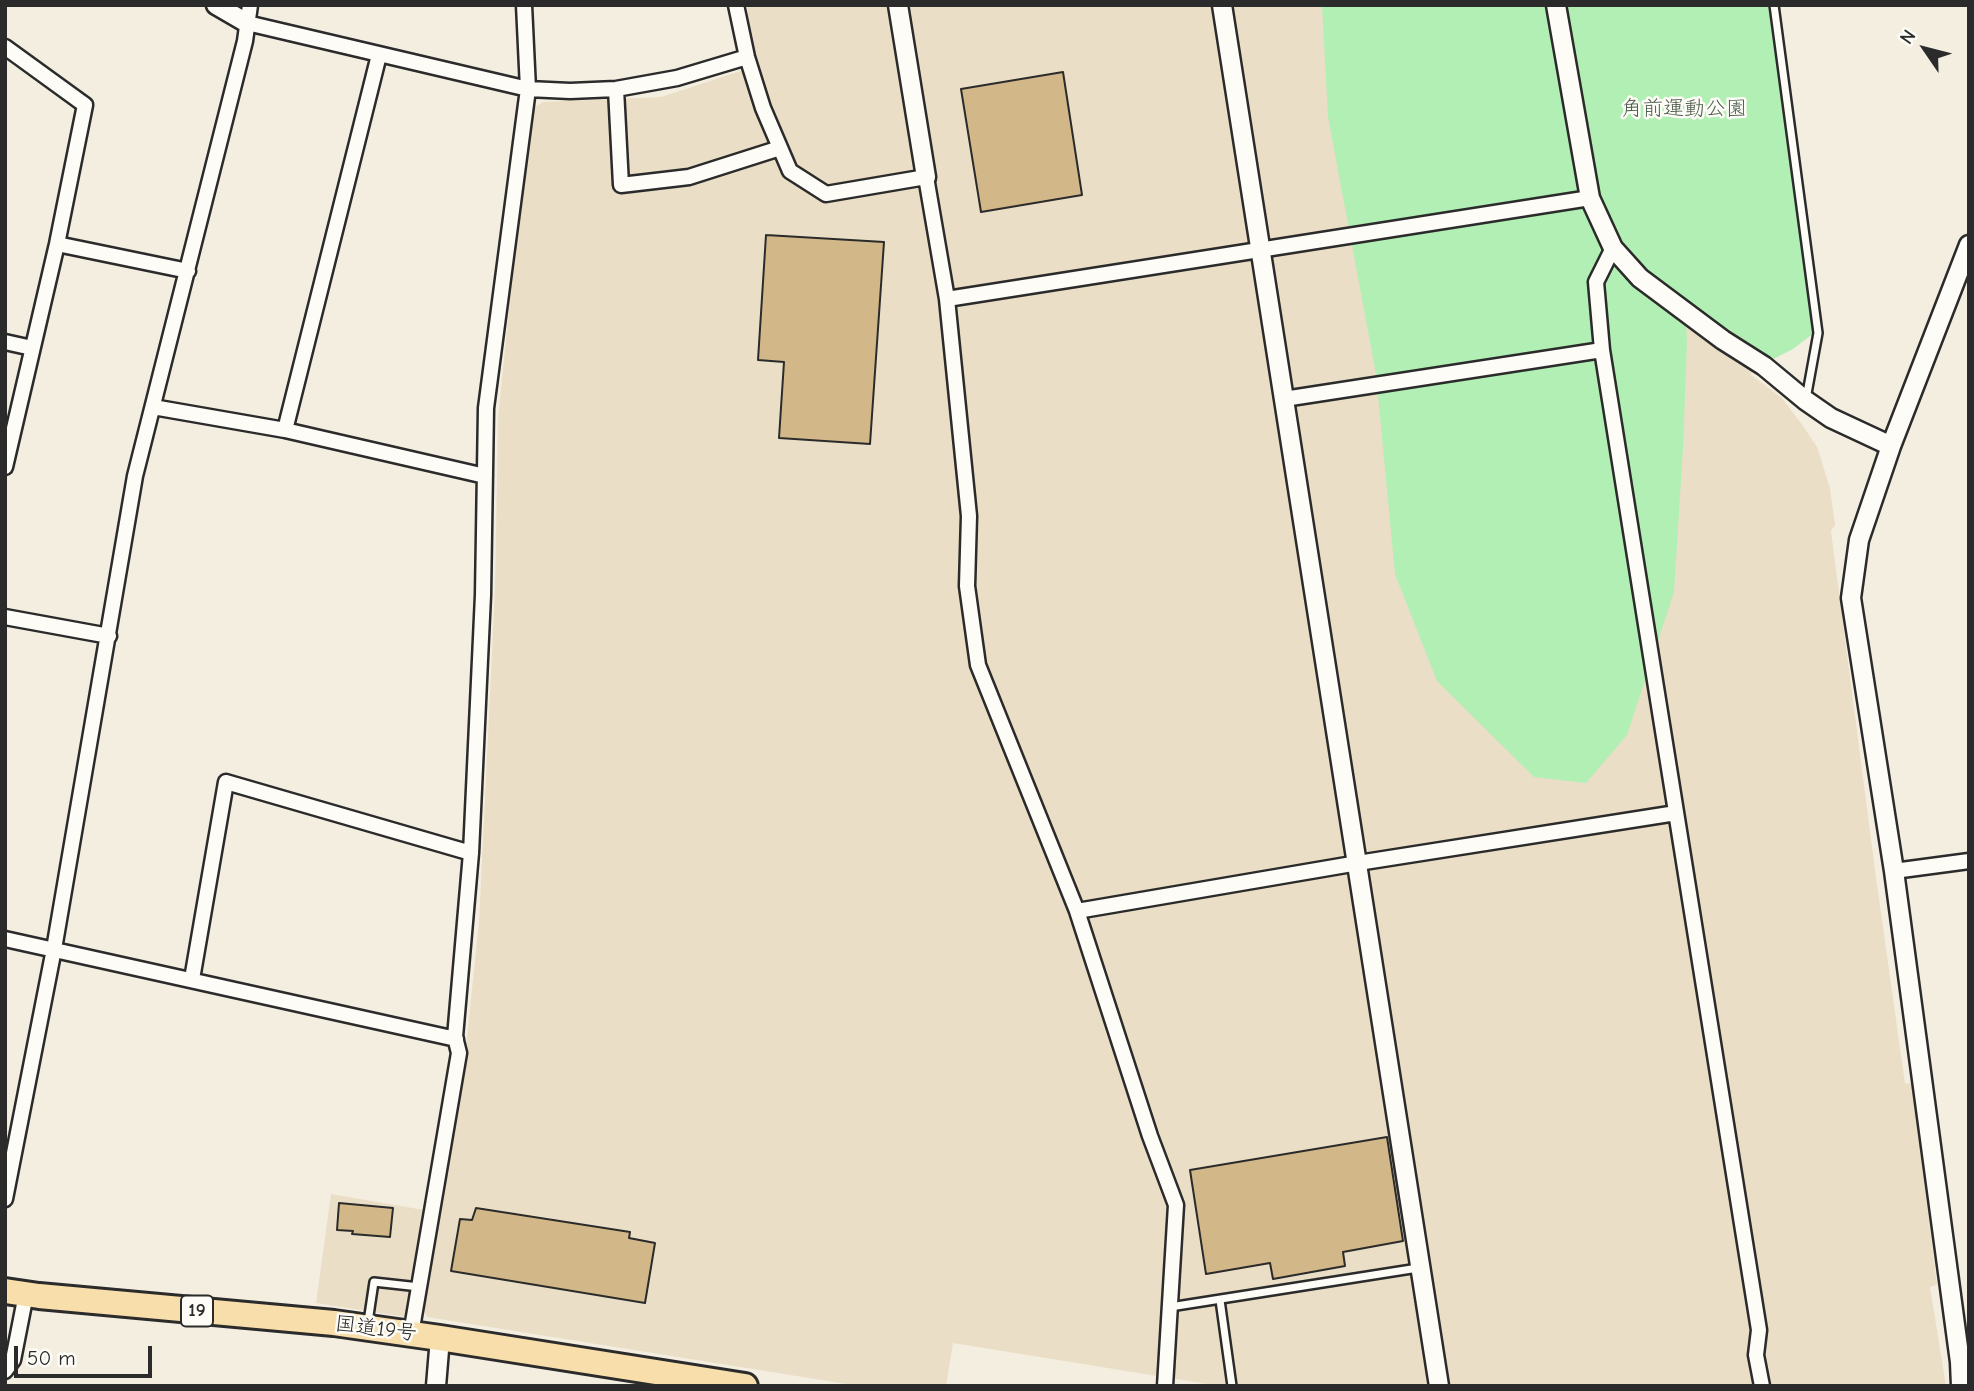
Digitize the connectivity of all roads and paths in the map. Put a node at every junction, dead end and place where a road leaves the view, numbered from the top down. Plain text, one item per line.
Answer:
1 (216, 5) edge
2 (524, 5) edge
3 (898, 5) edge
4 (1222, 5) edge
5 (1556, 5) edge
6 (1774, 5) edge
7 (733, 7) edge
8 (248, 14) edge
9 (5, 47) edge
10 (379, 55) junction
11 (747, 57) junction
12 (528, 89) junction
13 (616, 89) junction
14 (780, 148) junction
15 (926, 177) junction
16 (1590, 198) junction
17 (57, 244) junction
18 (1969, 245) edge
19 (1612, 248) junction
20 (1261, 249) junction
21 (188, 271) junction
22 (1961, 289) edge
23 (947, 299) junction
24 (5, 342) edge
25 (32, 348) junction
26 (1602, 350) junction
27 (1284, 399) junction
28 (1805, 400) junction
29 (153, 408) junction
30 (285, 430) junction
31 (1891, 446) junction
32 (5, 467) edge
33 (485, 476) junction
34 (5, 618) edge
35 (109, 636) junction
36 (1676, 813) junction
37 (471, 853) junction
38 (1969, 861) edge
39 (1358, 863) junction
40 (1894, 871) junction
41 (1077, 911) junction
42 (5, 939) edge
43 (54, 948) junction
44 (192, 979) junction
45 (456, 1039) junction
46 (5, 1199) edge
47 (1421, 1268) junction
48 (420, 1287) junction
49 (16, 1293) edge
50 (1220, 1300) junction
51 (1170, 1307) junction
52 (367, 1328) junction
53 (411, 1334) junction
54 (440, 1338) junction
55 (1964, 1362) edge
56 (5, 1371) edge
57 (436, 1386) edge
58 (745, 1386) edge
59 (1165, 1386) edge
60 (1232, 1386) edge
61 (1439, 1386) edge
62 (1762, 1386) edge
63 (1961, 1386) edge

1 - 8 street
2 - 12 street
3 - 15 street
4 - 20 street
5 - 16 street
6 - 28 lane
7 - 11 street
8 - 10 street
8 - 21 street
9 - 17 street
10 - 12 street
10 - 30 street
11 - 13 street
11 - 14 street
12 - 13 street
12 - 33 street
13 - 14 street
14 - 15 street
15 - 23 street
16 - 19 street
16 - 20 street
17 - 21 street
17 - 25 street
18 - 22 street
19 - 26 street
19 - 28 street
20 - 23 street
20 - 27 street
21 - 29 street
22 - 31 street
23 - 41 street
24 - 25 street
25 - 32 street
26 - 27 street
26 - 36 street
27 - 39 street
28 - 31 street
29 - 30 street
29 - 35 street
30 - 33 street
31 - 40 street
33 - 37 street
34 - 35 street
35 - 43 street
36 - 39 street
36 - 62 street
37 - 44 street
37 - 45 street
38 - 40 street
39 - 41 street
39 - 47 street
40 - 55 street
41 - 51 street
42 - 43 street
43 - 44 street
43 - 46 street
44 - 45 street
45 - 48 street
47 - 50 lane
47 - 61 street
48 - 52 lane
48 - 53 street
49 - 52 highway, 国道19号 / 19
49 - 56 street
50 - 51 lane
50 - 60 lane
51 - 59 street
52 - 53 highway, 国道19号 / 19
53 - 54 highway, 国道19号 / 19
54 - 57 street
54 - 58 highway, 国道19号 / 19
55 - 63 street

